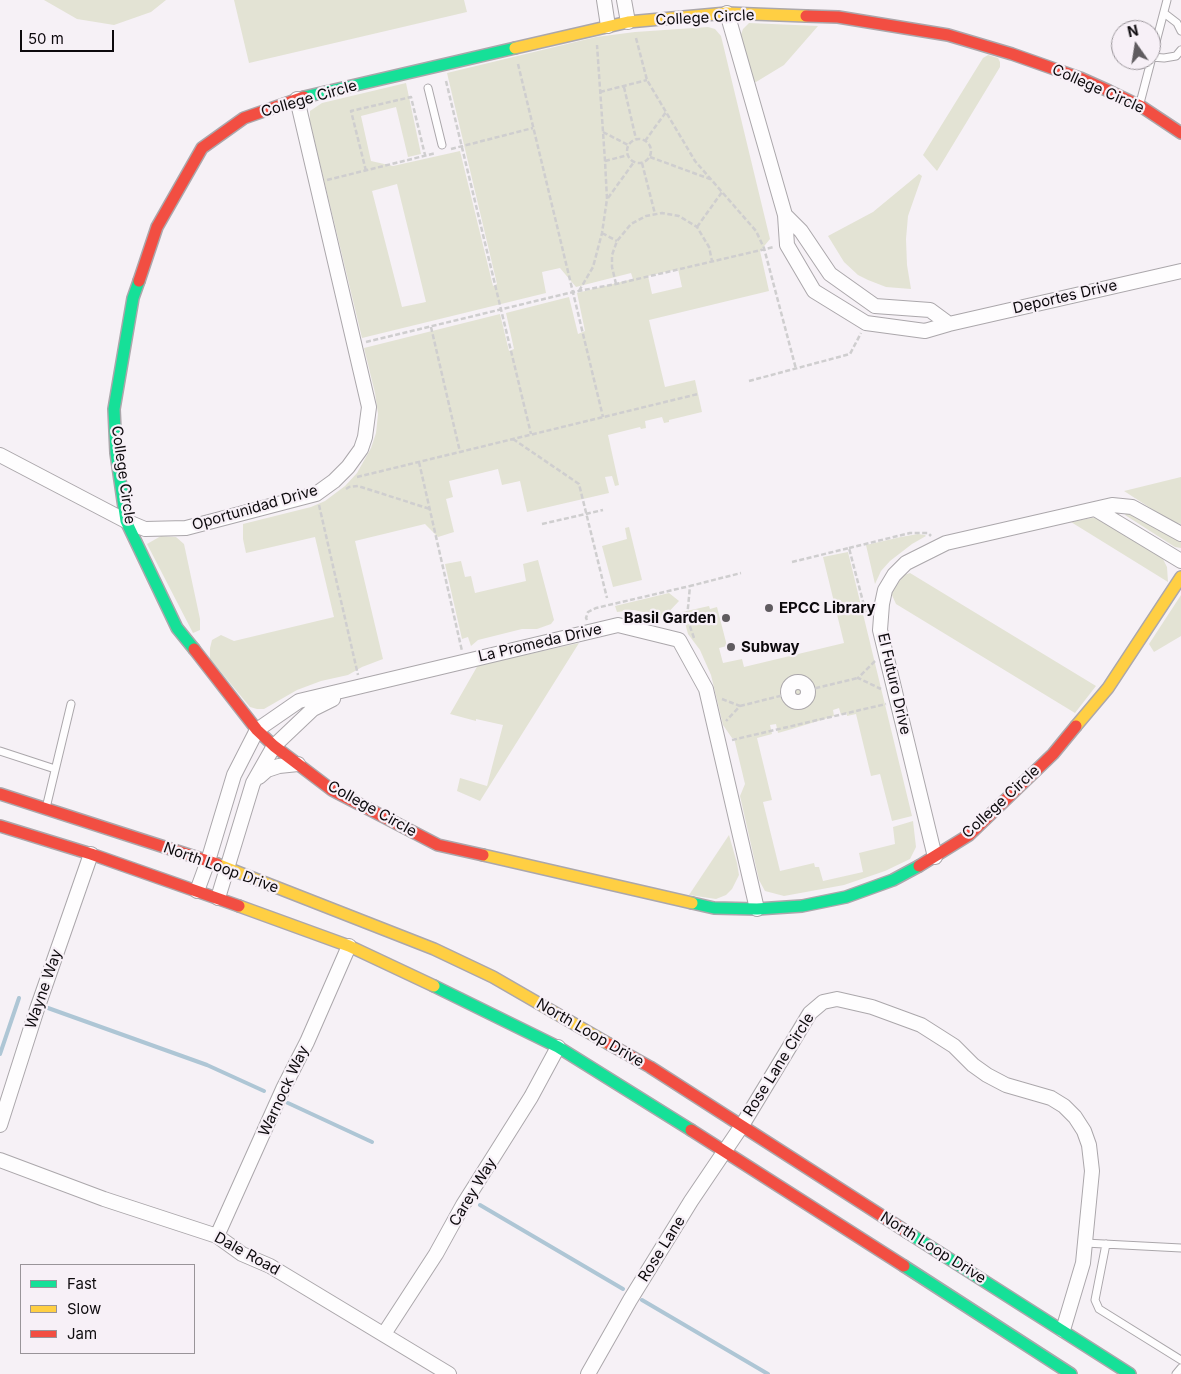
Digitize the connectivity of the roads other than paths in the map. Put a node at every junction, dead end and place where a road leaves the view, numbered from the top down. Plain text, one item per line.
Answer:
1 (604, 0) edge
2 (624, 0) edge
3 (1167, 0) edge
4 (727, 13) junction
5 (1164, 13) junction
6 (1161, 24) edge
7 (608, 26) junction
8 (632, 27) junction
9 (1181, 31) edge
10 (1181, 50) edge
11 (1161, 58) edge
12 (1149, 70) edge
13 (428, 88) dead end
14 (296, 99) junction
15 (1140, 106) junction
16 (1181, 133) edge
17 (442, 145) dead end
18 (785, 215) junction
19 (1181, 271) edge
20 (949, 324) junction
21 (0, 455) edge
22 (1094, 509) junction
23 (126, 521) junction
24 (1181, 534) edge
25 (1181, 561) edge
26 (1181, 578) edge
27 (360, 686) junction
28 (808, 690) road end
29 (788, 694) road end
30 (71, 704) dead end
31 (257, 730) junction
32 (274, 746) junction
33 (0, 751) edge
34 (298, 764) junction
35 (55, 769) junction
36 (253, 783) junction
37 (0, 794) edge
38 (46, 808) junction
39 (0, 826) edge
40 (91, 854) junction
41 (935, 857) junction
42 (208, 862) junction
43 (228, 868) junction
44 (197, 891) junction
45 (218, 898) junction
46 (757, 909) junction
47 (349, 946) junction
48 (558, 1047) junction
49 (0, 1125) edge
50 (740, 1127) junction
51 (724, 1151) junction
52 (0, 1160) edge
53 (217, 1236) junction
54 (1085, 1243) junction
55 (1106, 1244) junction
56 (1181, 1248) edge
57 (1063, 1330) junction
58 (384, 1334) junction
59 (1181, 1360) edge
60 (1181, 1368) edge
61 (449, 1374) edge
62 (588, 1374) edge
63 (1071, 1374) edge
64 (1130, 1374) edge
65 (1176, 1374) edge

1 - 7 street
2 - 8 street
3 - 5 lane
4 - 8 street, College Circle
4 - 15 street, College Circle
4 - 18 street, Deportes Drive
5 - 6 lane
5 - 9 lane
7 - 8 street, College Circle
7 - 14 street, College Circle
10 - 11 lane
12 - 15 lane
13 - 17 lane
14 - 23 street, College Circle
14 - 23 street, Oportunidad Drive
15 - 16 street, College Circle
18 - 20 street, Deportes Drive
18 - 20 street, Deportes Drive
19 - 20 street, Deportes Drive
21 - 23 street, Oportunidad Drive
22 - 24 street, El Futuro Drive
22 - 25 street
22 - 41 street, El Futuro Drive
23 - 31 street, College Circle
26 - 41 street, College Circle
27 - 31 street
27 - 32 street
27 - 46 street, La Promeda Drive
28 - 29 street
30 - 35 lane
31 - 32 street, College Circle
31 - 42 street
32 - 34 street, College Circle
32 - 36 street
33 - 35 lane
34 - 36 street
34 - 46 street, College Circle
35 - 38 lane
36 - 43 street
37 - 38 street, North Loop Drive
38 - 42 street, North Loop Drive
39 - 40 street, North Loop Drive
40 - 44 street, North Loop Drive
40 - 49 street, Wayne Way
41 - 46 street, College Circle
42 - 43 street, North Loop Drive
42 - 44 street
43 - 45 street
43 - 50 street, North Loop Drive
44 - 45 street, North Loop Drive
45 - 47 street, North Loop Drive
47 - 48 street, North Loop Drive
47 - 53 street, Warnock Way
48 - 51 street, North Loop Drive
48 - 58 street, Carey Way
50 - 51 street, Rose Lane
50 - 54 street, Rose Lane Circle
50 - 57 street, North Loop Drive
51 - 62 street, Rose Lane
51 - 63 street, North Loop Drive
52 - 53 street, Dale Road
53 - 58 street, Dale Road
54 - 55 lane
54 - 57 street, Rose Lane Circle
55 - 56 lane
55 - 59 lane
57 - 64 street, North Loop Drive
58 - 61 street, Dale Road
60 - 65 lane

